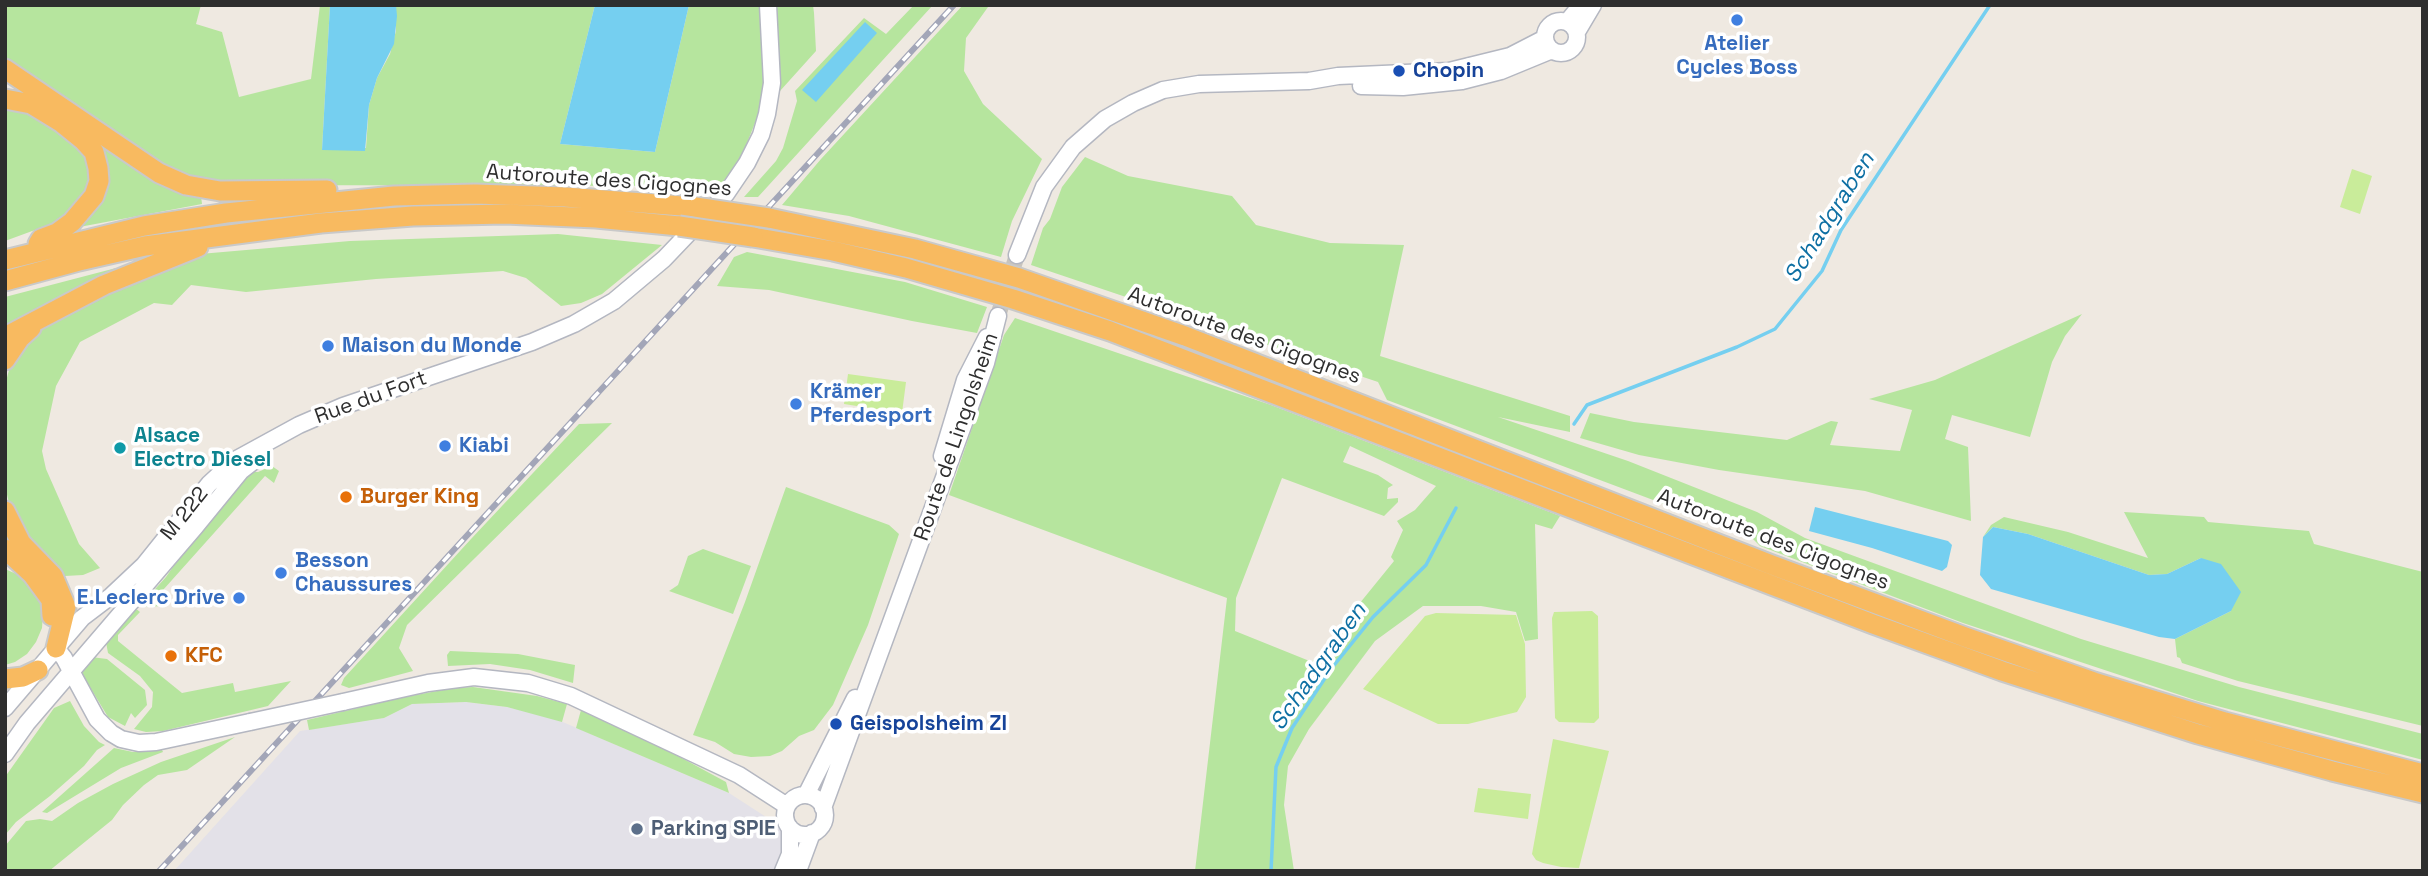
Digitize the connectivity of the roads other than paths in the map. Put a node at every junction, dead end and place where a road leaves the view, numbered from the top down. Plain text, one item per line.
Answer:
1 (768, 5) edge
2 (1581, 5) edge
3 (1593, 5) edge
4 (1572, 27) junction
5 (1548, 44) junction
6 (5, 69) edge
7 (5, 99) edge
8 (565, 197) junction
9 (224, 234) junction
10 (31, 253) junction
11 (1017, 255) tunnel mouth
12 (5, 260) edge
13 (5, 281) edge
14 (44, 315) junction
15 (5, 337) edge
16 (5, 360) edge
17 (267, 443) junction
18 (5, 511) edge
19 (5, 550) edge
20 (56, 648) junction
21 (38, 670) junction
22 (70, 671) junction
23 (5, 679) edge
24 (5, 708) edge
25 (5, 754) edge
26 (2423, 774) edge
27 (2423, 793) edge
28 (806, 795) junction
29 (787, 806) junction
30 (823, 808) junction
31 (790, 828) junction
32 (812, 833) junction
33 (783, 871) edge
34 (798, 871) edge

1 - 17 main road, Rue du Fort / M 222
2 - 4 main road
3 - 4 main road
4 - 5 main road
4 - 5 main road
5 - 11 main road
6 - 8 highway
7 - 10 highway
8 - 10 highway, Autoroute des Cigognes
8 - 26 highway, Autoroute des Cigognes, bridge
9 - 13 highway, Autoroute des Cigognes
9 - 14 highway
9 - 27 highway, Autoroute des Cigognes, bridge
10 - 12 highway, Autoroute des Cigognes
14 - 15 highway
14 - 16 highway
17 - 20 main road, M 222
17 - 22 main road, M 222
18 - 20 highway
19 - 20 highway
20 - 21 main road, M 222
20 - 22 main road
21 - 23 highway
21 - 24 main road, M 222
22 - 25 main road
22 - 29 main road, bridge
28 - 29 main road
28 - 30 main road
28 - 30 main road, Route de Lingolsheim
29 - 31 main road
30 - 32 main road
31 - 32 main road
31 - 33 main road
32 - 34 main road

